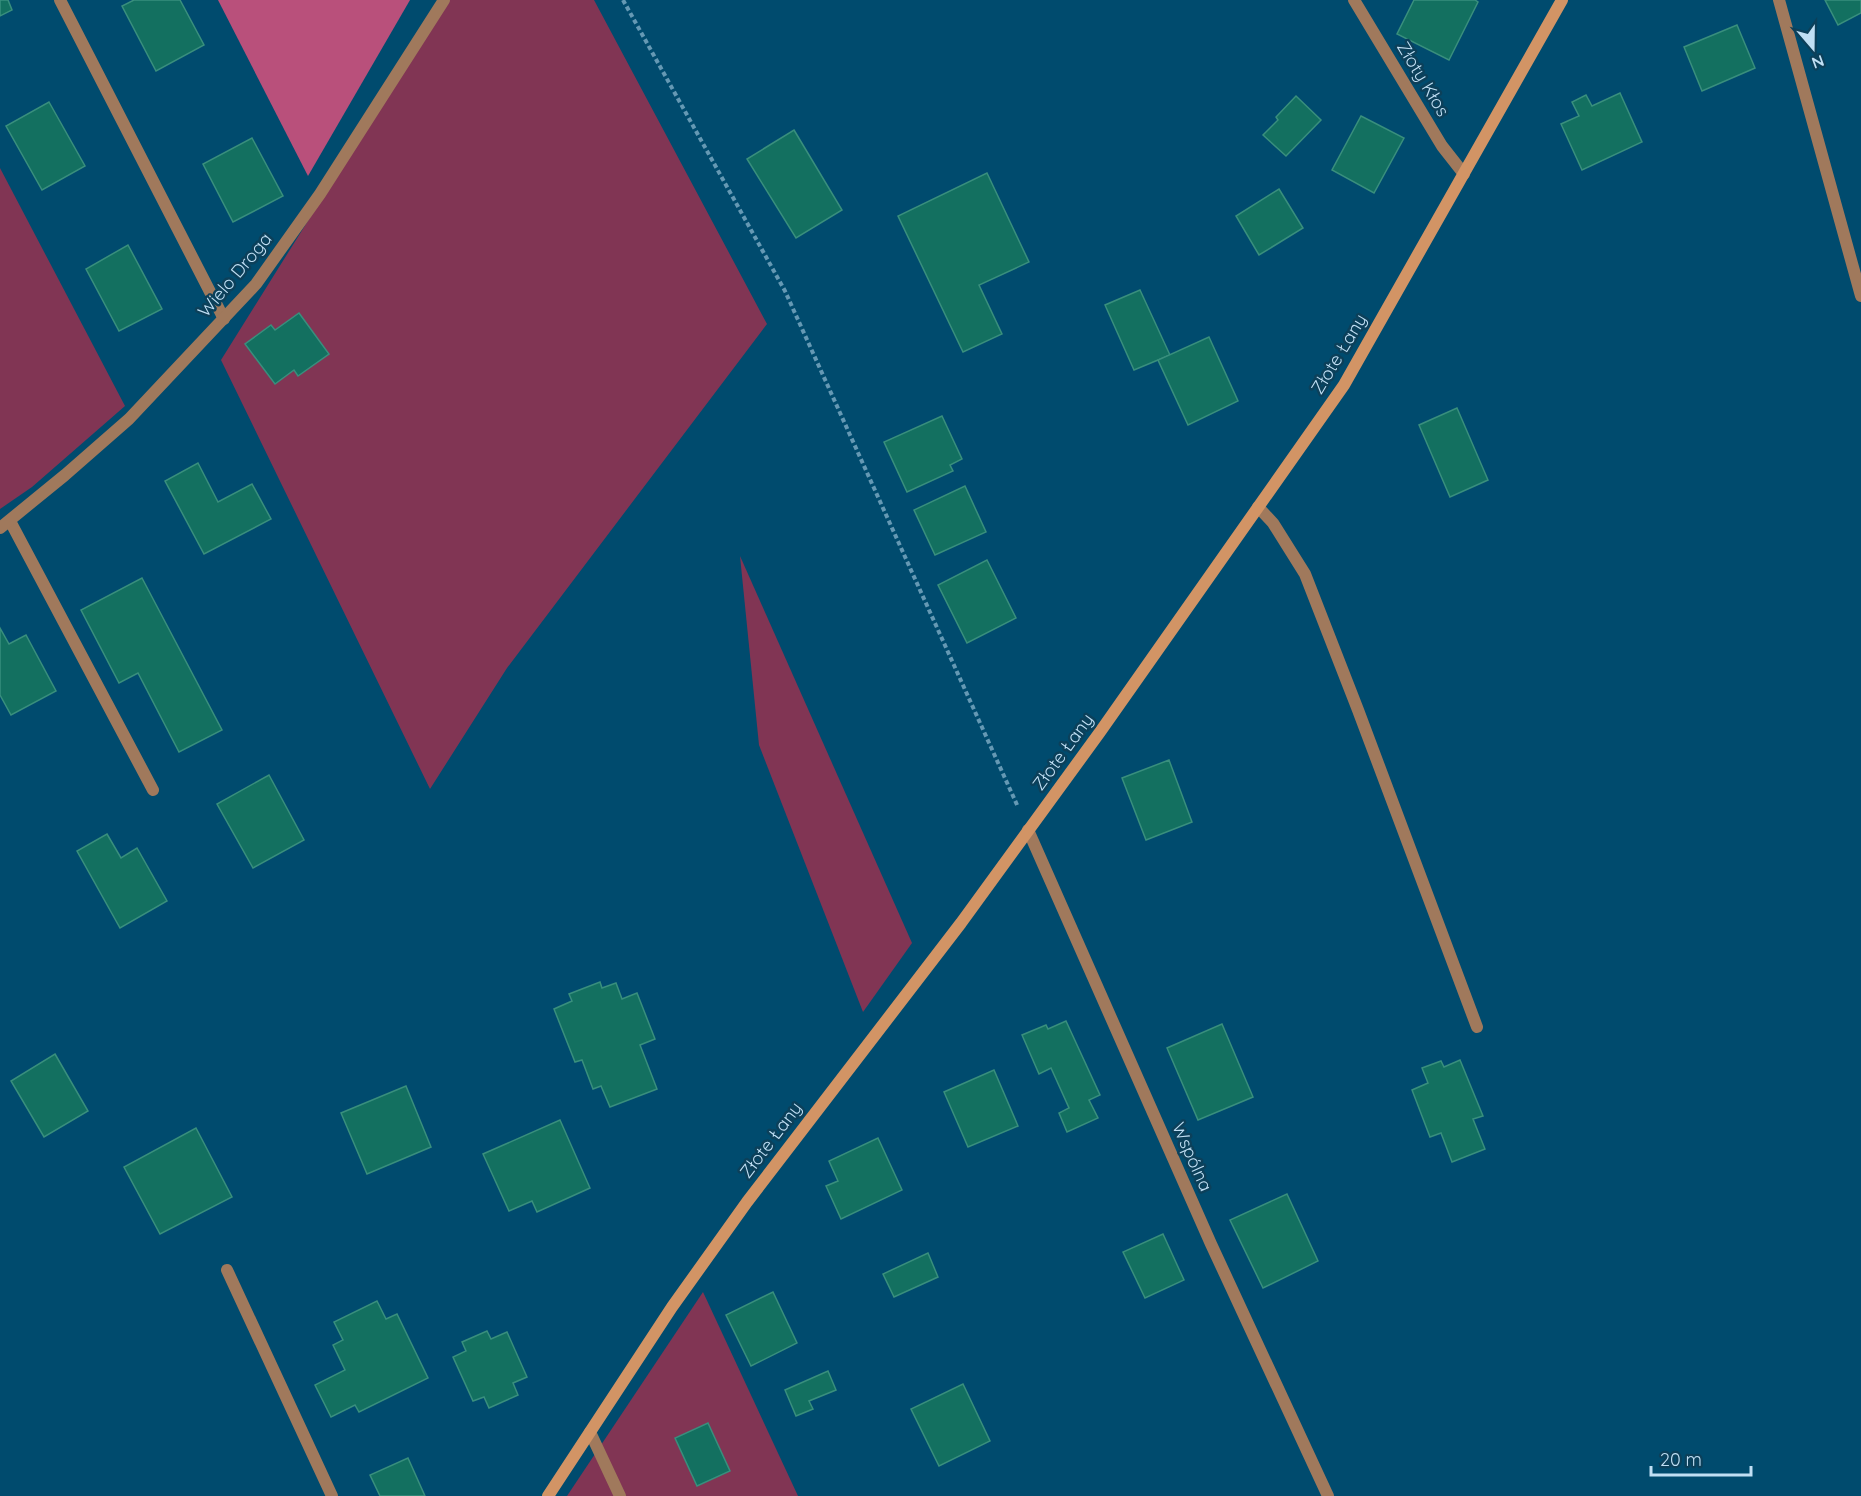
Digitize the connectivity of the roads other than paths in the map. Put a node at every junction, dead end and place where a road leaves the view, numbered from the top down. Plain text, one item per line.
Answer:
1 (60, 0) edge
2 (444, 0) edge
3 (1354, 0) edge
4 (1562, 0) edge
5 (1779, 0) edge
6 (1464, 174) junction
7 (1861, 296) edge
8 (224, 319) junction
9 (1258, 507) junction
10 (5, 524) edge
11 (153, 790) dead end
12 (1028, 830) junction
13 (1477, 1027) dead end
14 (227, 1270) dead end
15 (590, 1432) junction
16 (332, 1496) edge
17 (548, 1496) edge
18 (620, 1496) edge
19 (1328, 1496) edge

1 - 8 street
2 - 8 street, Wielo Droga
3 - 6 street, Złoty Kłos
4 - 6 street, Złote Łany
5 - 7 street
6 - 9 street, Złote Łany
8 - 10 street, Wielo Droga
9 - 12 street, Złote Łany
9 - 13 street
10 - 11 street
12 - 15 street, Złote Łany
12 - 19 street, Wspólna
14 - 16 street
15 - 17 street, Złote Łany
15 - 18 street

